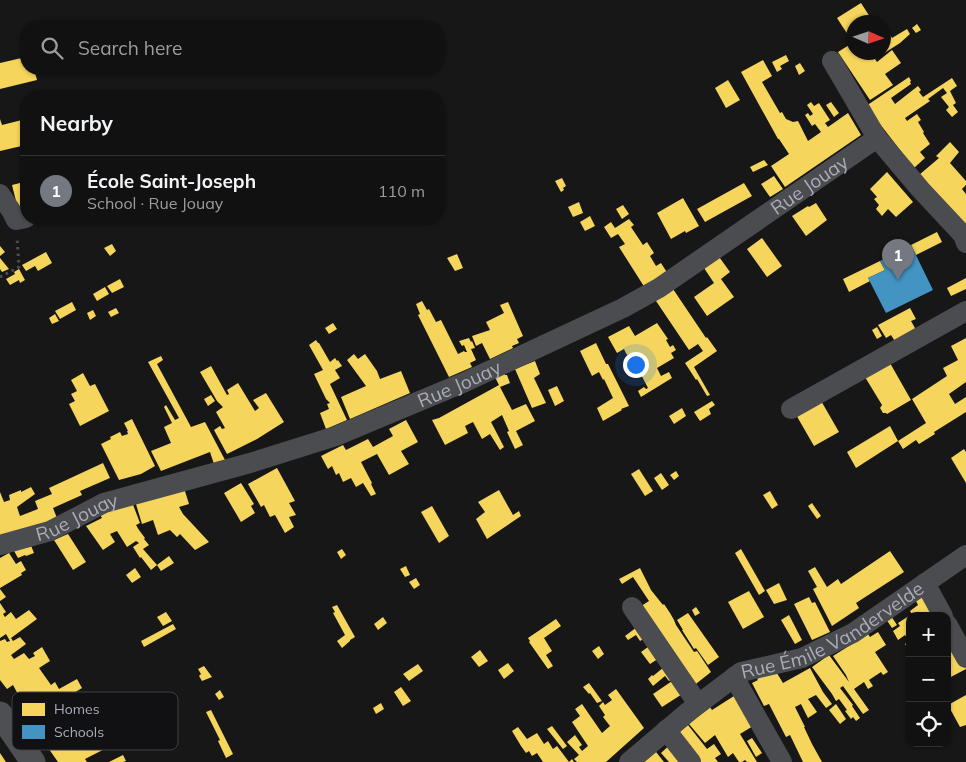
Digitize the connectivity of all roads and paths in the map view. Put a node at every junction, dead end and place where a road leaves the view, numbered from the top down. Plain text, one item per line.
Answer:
1 (832, 61) dead end
2 (877, 138) junction
3 (0, 194) edge
4 (20, 218) edge
5 (21, 225) edge
6 (966, 243) edge
7 (0, 277) edge
8 (966, 311) edge
9 (790, 409) dead end
10 (0, 545) edge
11 (966, 555) edge
12 (925, 583) junction
13 (632, 607) dead end
14 (941, 612) edge
15 (951, 631) edge
16 (966, 658) edge
17 (734, 677) junction
18 (698, 704) junction
19 (0, 714) edge
20 (666, 730) junction
21 (12, 731) edge
22 (25, 750) edge
23 (33, 762) edge
24 (629, 762) edge
25 (691, 762) edge
26 (782, 762) edge

1 - 2 street
2 - 6 street
2 - 10 street, Rue Jouay
3 - 4 street
5 - 7 path
8 - 9 street
11 - 12 street, Rue Émile Vandervelde
12 - 14 street
12 - 17 street, Rue Émile Vandervelde
13 - 18 street
15 - 16 street
17 - 18 street, Rue Émile Vandervelde
17 - 26 street
18 - 20 street, Rue Émile Vandervelde
19 - 21 main road
20 - 24 street, Rue Émile Vandervelde
20 - 25 street
22 - 23 main road

